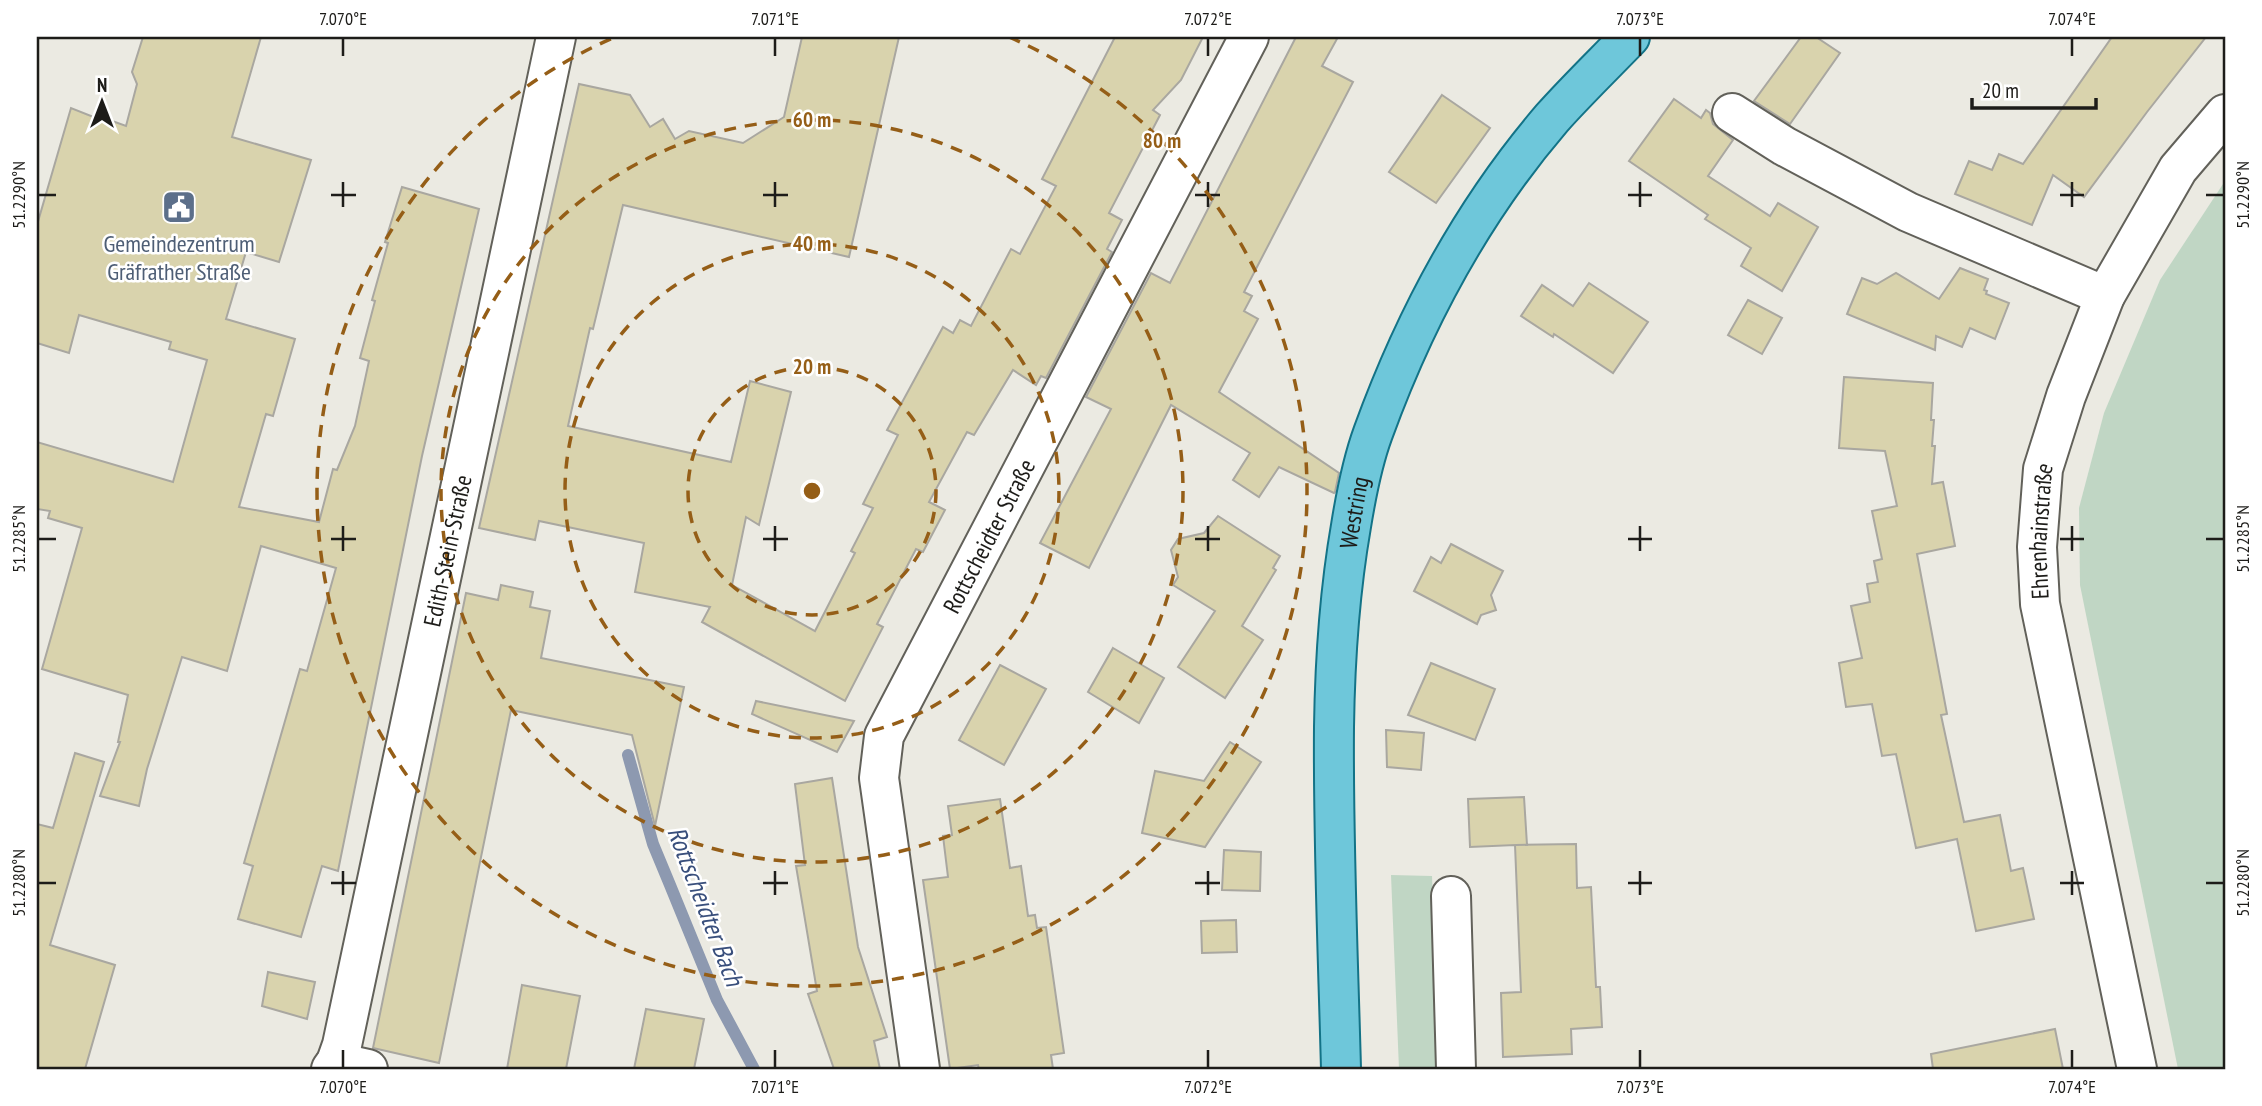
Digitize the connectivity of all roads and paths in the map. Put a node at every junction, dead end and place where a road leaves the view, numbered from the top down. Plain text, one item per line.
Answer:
1 (556, 37) edge
2 (1249, 37) edge
3 (1630, 37) edge
4 (1732, 113) dead end
5 (2225, 114) edge
6 (2105, 296) junction
7 (1451, 896) dead end
8 (345, 1067) edge
9 (920, 1069) edge
10 (1341, 1069) edge
11 (1456, 1069) edge
12 (2137, 1069) edge

1 - 8 street, Edith-Stein-Straße
2 - 9 street, Rottscheidter Straße
3 - 10 main road, Westring
4 - 6 street
5 - 6 street, Ehrenhainstraße
6 - 12 street, Ehrenhainstraße
7 - 11 street

